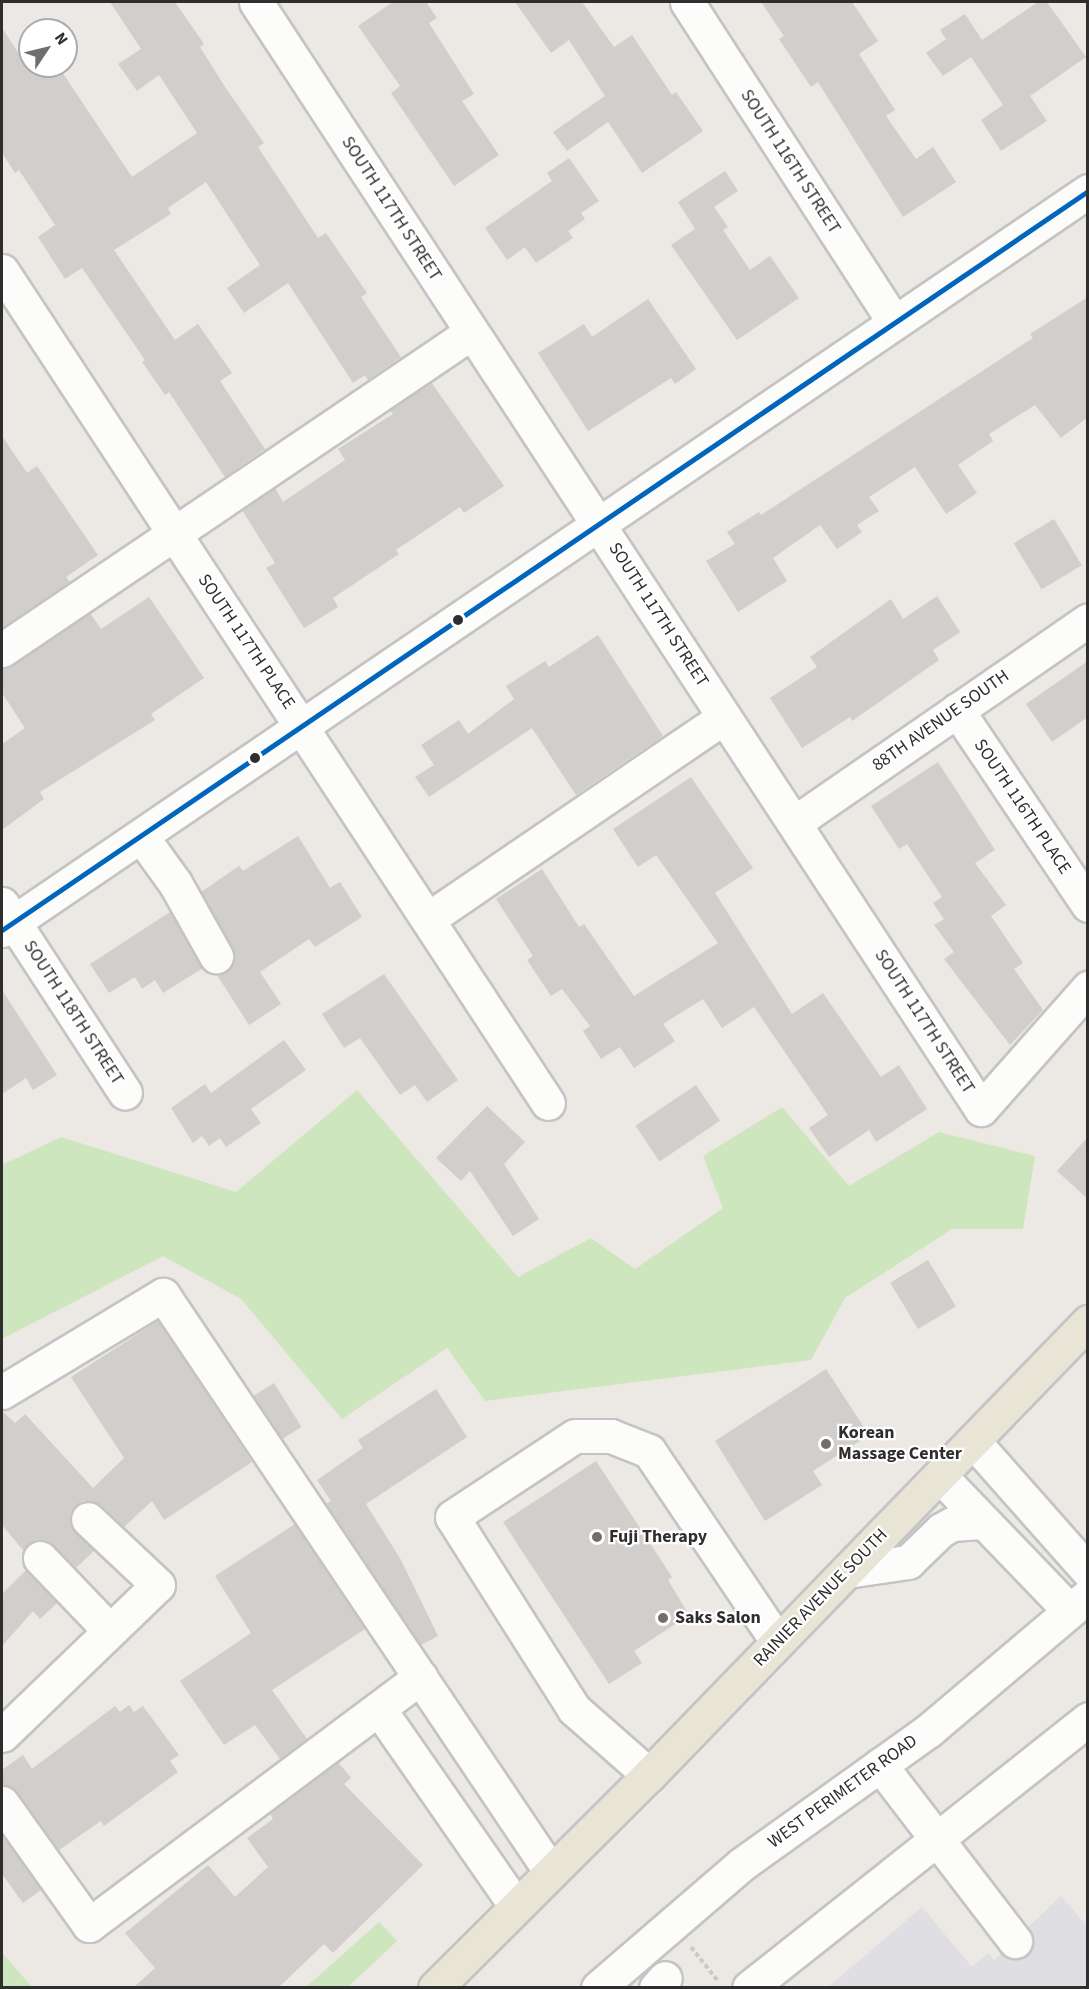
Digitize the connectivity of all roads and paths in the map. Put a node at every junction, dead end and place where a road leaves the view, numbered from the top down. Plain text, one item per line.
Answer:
1 (256, 2) edge
2 (687, 2) edge
3 (1088, 191) edge
4 (2, 271) edge
5 (894, 322) junction
6 (472, 333) junction
7 (598, 524) junction
8 (174, 533) junction
9 (1088, 620) edge
10 (2, 650) edge
11 (957, 710) junction
12 (724, 717) junction
13 (302, 726) junction
14 (794, 823) junction
15 (141, 836) junction
16 (1088, 905) edge
17 (6, 919) edge
18 (428, 919) junction
19 (216, 956) dead end
20 (1088, 988) edge
21 (125, 1093) dead end
22 (548, 1103) dead end
23 (1088, 1322) edge
24 (2, 1392) edge
25 (973, 1442) junction
26 (940, 1476) junction
27 (88, 1519) dead end
28 (984, 1522) junction
29 (40, 1558) dead end
30 (847, 1571) junction
31 (1088, 1571) edge
32 (1079, 1603) edge
33 (110, 1631) junction
34 (778, 1642) junction
35 (422, 1677) junction
36 (379, 1709) junction
37 (1088, 1719) edge
38 (2, 1735) edge
39 (472, 1753) junction
40 (880, 1765) junction
41 (649, 1775) junction
42 (432, 1785) junction
43 (2, 1803) edge
44 (936, 1838) junction
45 (551, 1872) junction
46 (516, 1906) junction
47 (682, 1938) dead end
48 (1015, 1941) dead end
49 (712, 1973) dead end
50 (435, 1988) edge
51 (598, 1988) edge
52 (749, 1988) edge

1 - 6 street, SOUTH 117TH STREET
2 - 5 street, SOUTH 116TH STREET
3 - 5 street
4 - 8 street, SOUTH 117TH PLACE
5 - 7 street
6 - 7 street, SOUTH 117TH STREET
6 - 8 street
7 - 12 street, SOUTH 117TH STREET
7 - 13 street
8 - 10 street
8 - 13 street, SOUTH 117TH PLACE
9 - 11 street, 88TH AVENUE SOUTH
11 - 14 street, 88TH AVENUE SOUTH
11 - 16 street, SOUTH 116TH PLACE
12 - 14 street, SOUTH 117TH STREET
12 - 18 street
13 - 15 street
13 - 18 street, SOUTH 117TH PLACE
14 - 20 street, SOUTH 117TH STREET
15 - 17 street
15 - 19 street
17 - 21 street, SOUTH 118TH STREET
18 - 22 street, SOUTH 117TH PLACE
23 - 25 main road, RAINIER AVENUE SOUTH
24 - 35 street
25 - 26 main road, RAINIER AVENUE SOUTH
25 - 31 street
26 - 28 street
26 - 30 main road, RAINIER AVENUE SOUTH
27 - 33 street
28 - 30 street
28 - 32 street
29 - 33 street
30 - 34 main road, RAINIER AVENUE SOUTH
32 - 40 street, WEST PERIMETER ROAD
33 - 38 street
34 - 41 main road, RAINIER AVENUE SOUTH
34 - 41 street
35 - 36 street
35 - 39 street
36 - 42 street
36 - 43 street
37 - 44 street
39 - 42 street
39 - 45 street
40 - 44 street
40 - 51 street, WEST PERIMETER ROAD
41 - 45 main road, RAINIER AVENUE SOUTH
42 - 46 street
44 - 48 street
44 - 52 street
45 - 46 main road, RAINIER AVENUE SOUTH
46 - 50 main road, RAINIER AVENUE SOUTH
47 - 49 path

